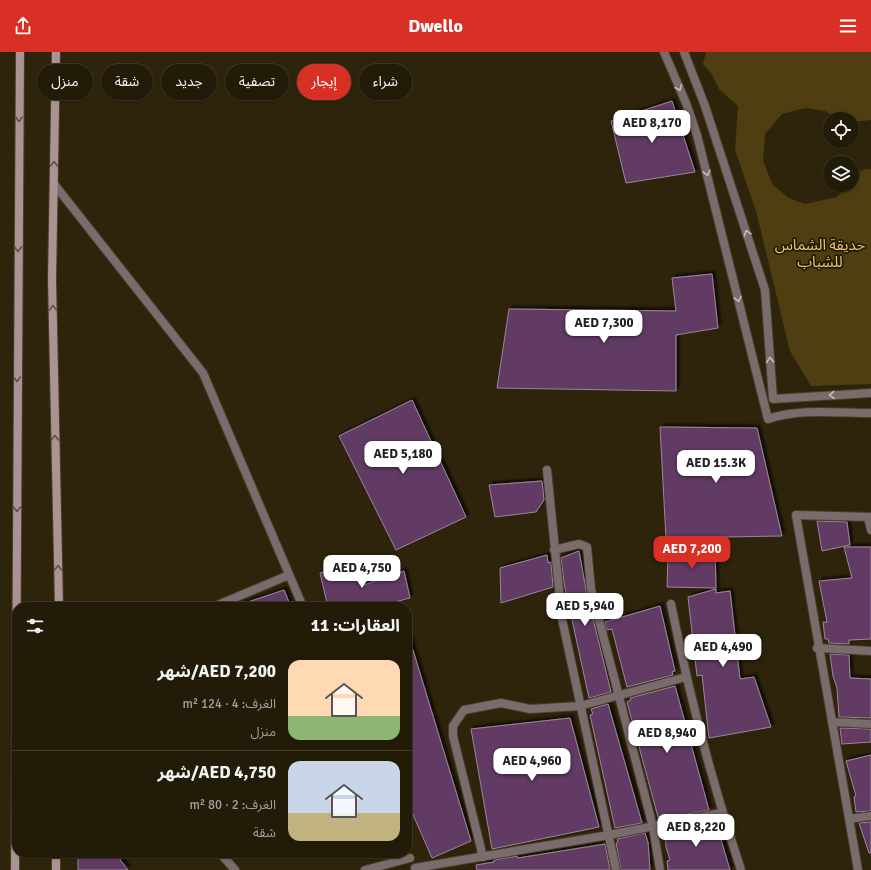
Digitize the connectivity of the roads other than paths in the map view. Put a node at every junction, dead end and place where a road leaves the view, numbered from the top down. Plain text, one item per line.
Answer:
1 (20, 52) edge
2 (56, 52) edge
3 (664, 52) edge
4 (684, 52) edge
5 (54, 184) junction
6 (871, 393) edge
7 (871, 413) edge
8 (547, 470) dead end
9 (870, 517) edge
10 (871, 530) edge
11 (554, 550) junction
12 (289, 575) junction
13 (17, 602) edge
14 (59, 602) edge
15 (225, 602) edge
16 (301, 602) edge
17 (671, 604) dead end
18 (818, 648) junction
19 (871, 651) edge
20 (686, 677) junction
21 (619, 695) junction
22 (580, 706) junction
23 (832, 722) junction
24 (871, 724) edge
25 (721, 813) junction
26 (871, 816) edge
27 (849, 819) junction
28 (652, 827) junction
29 (609, 835) junction
30 (15, 858) edge
31 (56, 858) edge
32 (224, 858) edge
33 (399, 858) edge
34 (410, 858) edge
35 (483, 858) junction
36 (415, 869) edge
37 (15, 870) edge
38 (56, 870) edge
39 (235, 870) edge
40 (365, 870) edge
41 (616, 870) edge
42 (660, 870) edge
43 (741, 870) edge
44 (858, 870) edge

1 -> 13 street
5 -> 2 street
3 -> 7 street
6 -> 4 street
5 - 12 street
14 -> 5 street
8 - 11 street
9 - 10 street
9 - 18 street
11 - 21 street
11 - 22 street
12 - 15 street
12 - 16 street
17 - 20 street
18 - 19 street
18 - 23 street
20 - 21 street
20 - 25 street
21 - 22 street
21 - 28 street
22 - 29 street
22 - 35 street
23 - 24 street
23 - 27 street
25 - 28 street
25 - 43 street
26 - 27 street
27 - 44 street
28 - 29 street
28 - 42 street
29 - 35 street
29 - 41 street
30 -> 37 street
31 - 38 street
32 - 39 street
33 - 40 street
34 - 36 street
35 - 36 street

